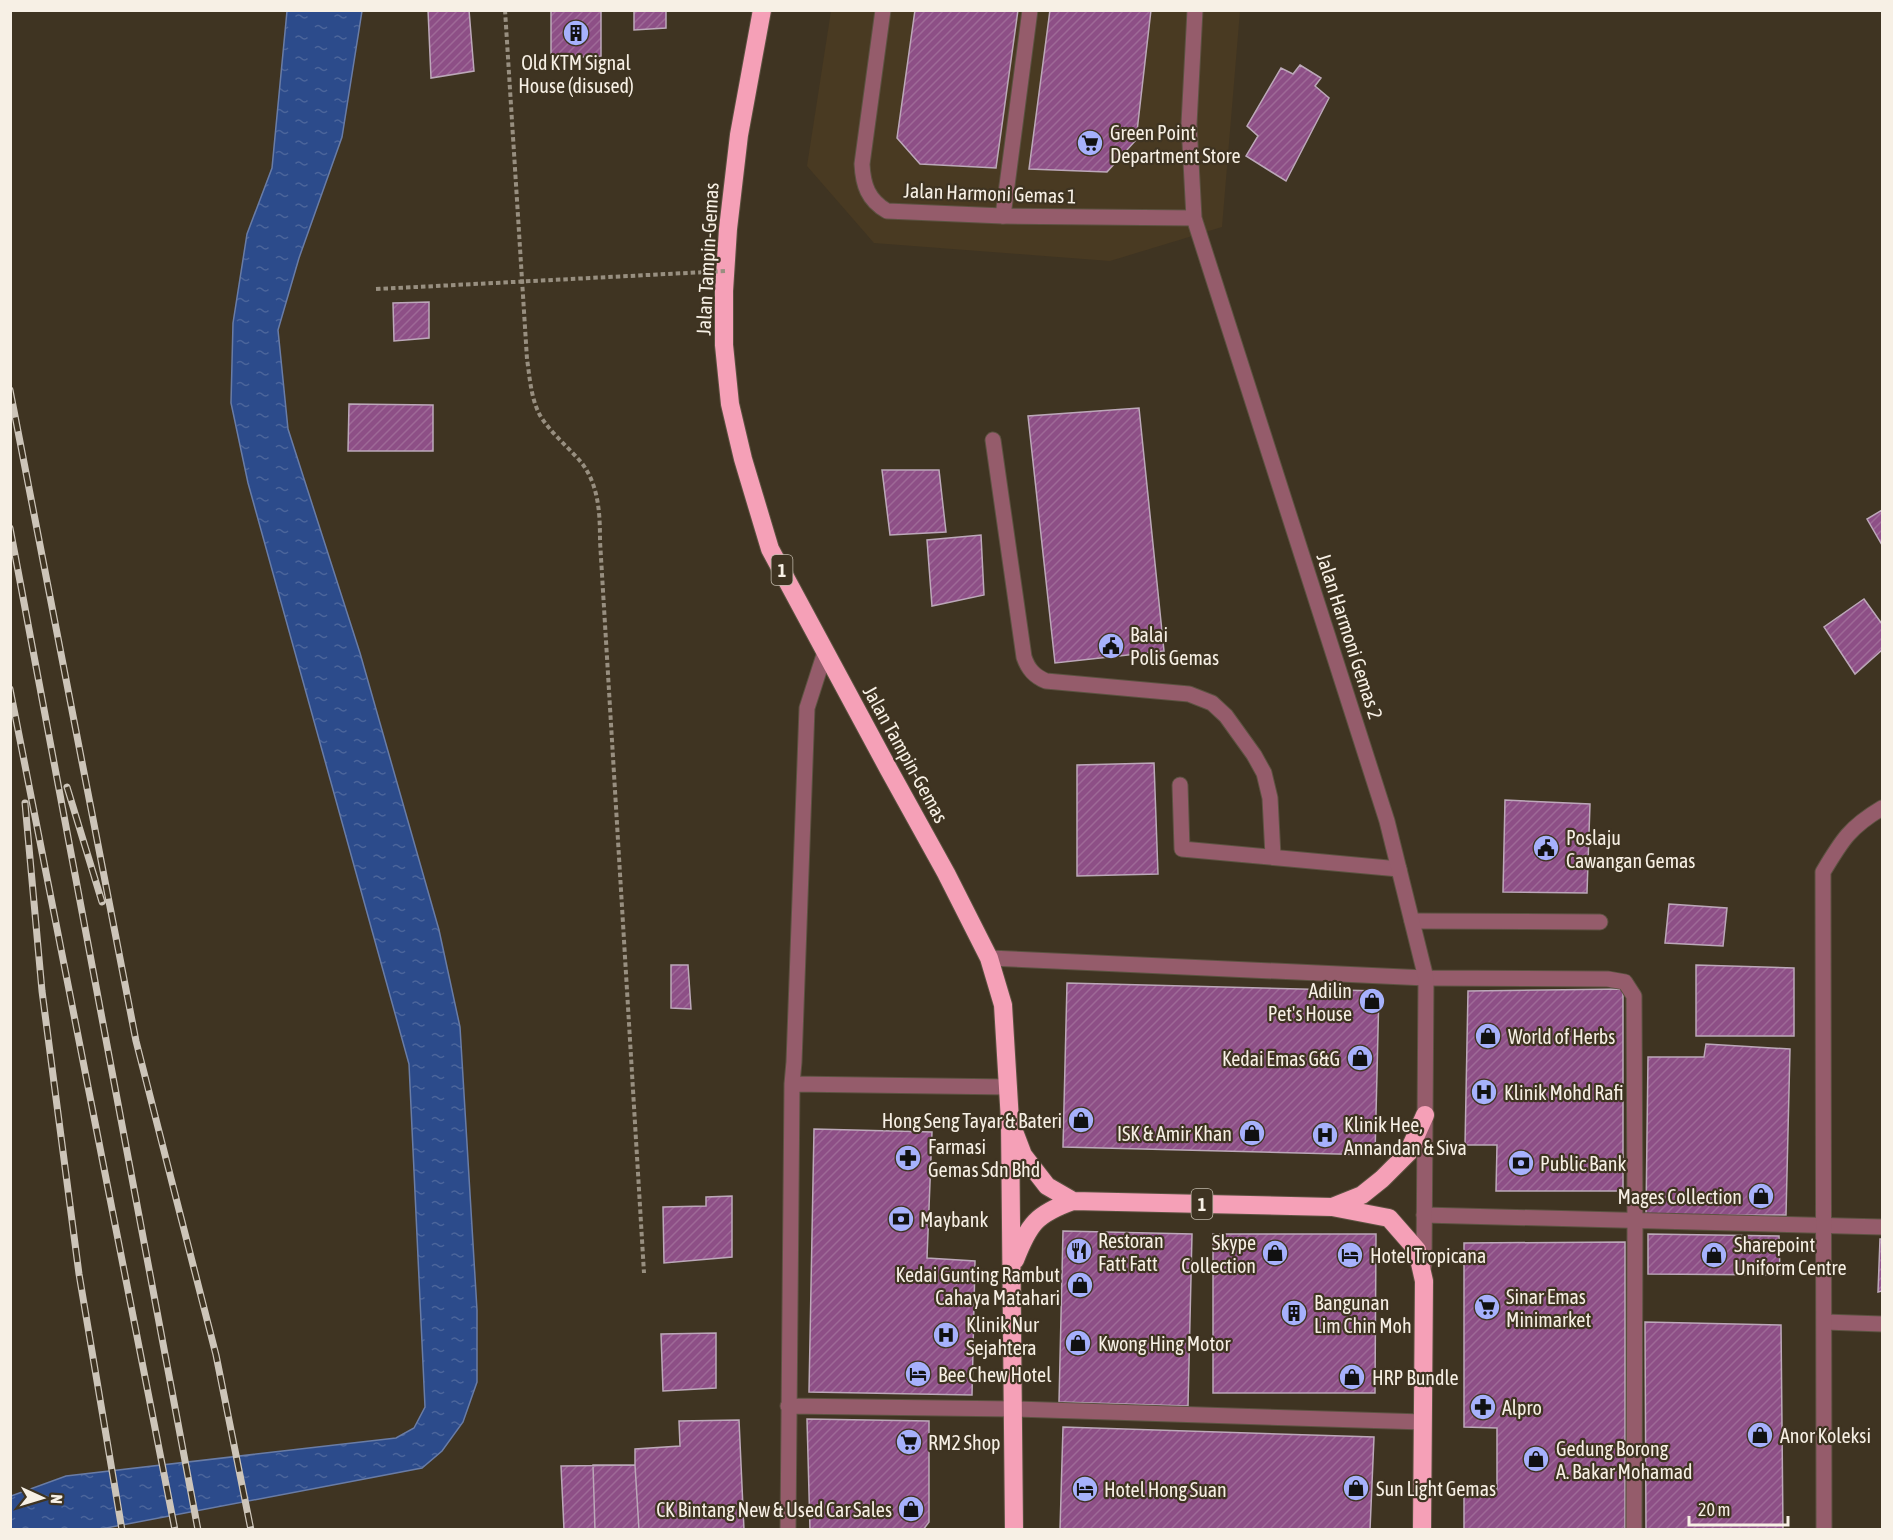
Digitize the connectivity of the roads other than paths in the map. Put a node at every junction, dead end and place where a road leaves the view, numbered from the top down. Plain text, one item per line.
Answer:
1 (762, 10) edge
2 (883, 10) edge
3 (1030, 10) edge
4 (1195, 10) edge
5 (1003, 216) junction
6 (1194, 218) junction
7 (993, 440) dead end
8 (825, 652) junction
9 (1180, 785) dead end
10 (1882, 808) edge
11 (1274, 856) junction
12 (1399, 869) junction
13 (1412, 921) junction
14 (1600, 922) dead end
15 (989, 958) junction
16 (1426, 978) junction
17 (792, 1084) junction
18 (1009, 1087) junction
19 (1425, 1115) junction
20 (1010, 1121) junction
21 (1073, 1201) junction
22 (1332, 1207) junction
23 (1424, 1215) junction
24 (1635, 1221) junction
25 (1824, 1226) junction
26 (1882, 1227) edge
27 (1012, 1269) junction
28 (1424, 1281) junction
29 (1825, 1322) junction
30 (1882, 1324) edge
31 (788, 1406) junction
32 (1013, 1409) junction
33 (1423, 1422) junction
34 (788, 1530) edge
35 (1014, 1530) edge
36 (1422, 1530) edge
37 (1634, 1530) edge
38 (1824, 1530) edge

1 - 8 highway, Jalan Tampin-Gemas / 1
2 - 5 street, Jalan Harmoni Gemas 1
3 - 5 street
4 - 6 street, Jalan Harmoni Gemas 2
5 - 6 street, Jalan Harmoni Gemas 1
6 - 12 street, Jalan Harmoni Gemas 2
7 - 11 street
8 - 15 highway, Jalan Tampin-Gemas / 1
8 - 17 street
9 - 11 street
10 - 25 street
11 - 12 street
12 - 13 street, Jalan Harmoni Gemas 2
13 - 14 street
13 - 16 street, Jalan Harmoni Gemas 2
15 - 16 street
15 - 18 highway, Jalan Tampin-Gemas / 1
16 - 19 street, Jalan Harmoni Gemas 2
16 - 24 street
17 - 18 street
17 - 31 street
18 - 20 highway, Jalan Tampin-Gemas / 1
19 - 22 highway
19 - 23 street, Jalan Harmoni Gemas 2
20 - 21 highway, 1
20 - 27 highway, Jalan Tampin-Gemas / 1
21 - 22 highway, 1
21 - 27 highway
22 - 28 highway, 1
23 - 24 street
23 - 28 street, Jalan Harmoni Gemas 2
24 - 25 street
24 - 37 street
25 - 26 street
25 - 29 street
27 - 32 highway, Jalan Tampin-Gemas / 1
28 - 33 highway, 1
29 - 30 street
29 - 38 street
31 - 32 street
31 - 34 street
32 - 33 street
32 - 35 highway, Jalan Tampin-Gemas / 1
33 - 36 highway, 1

